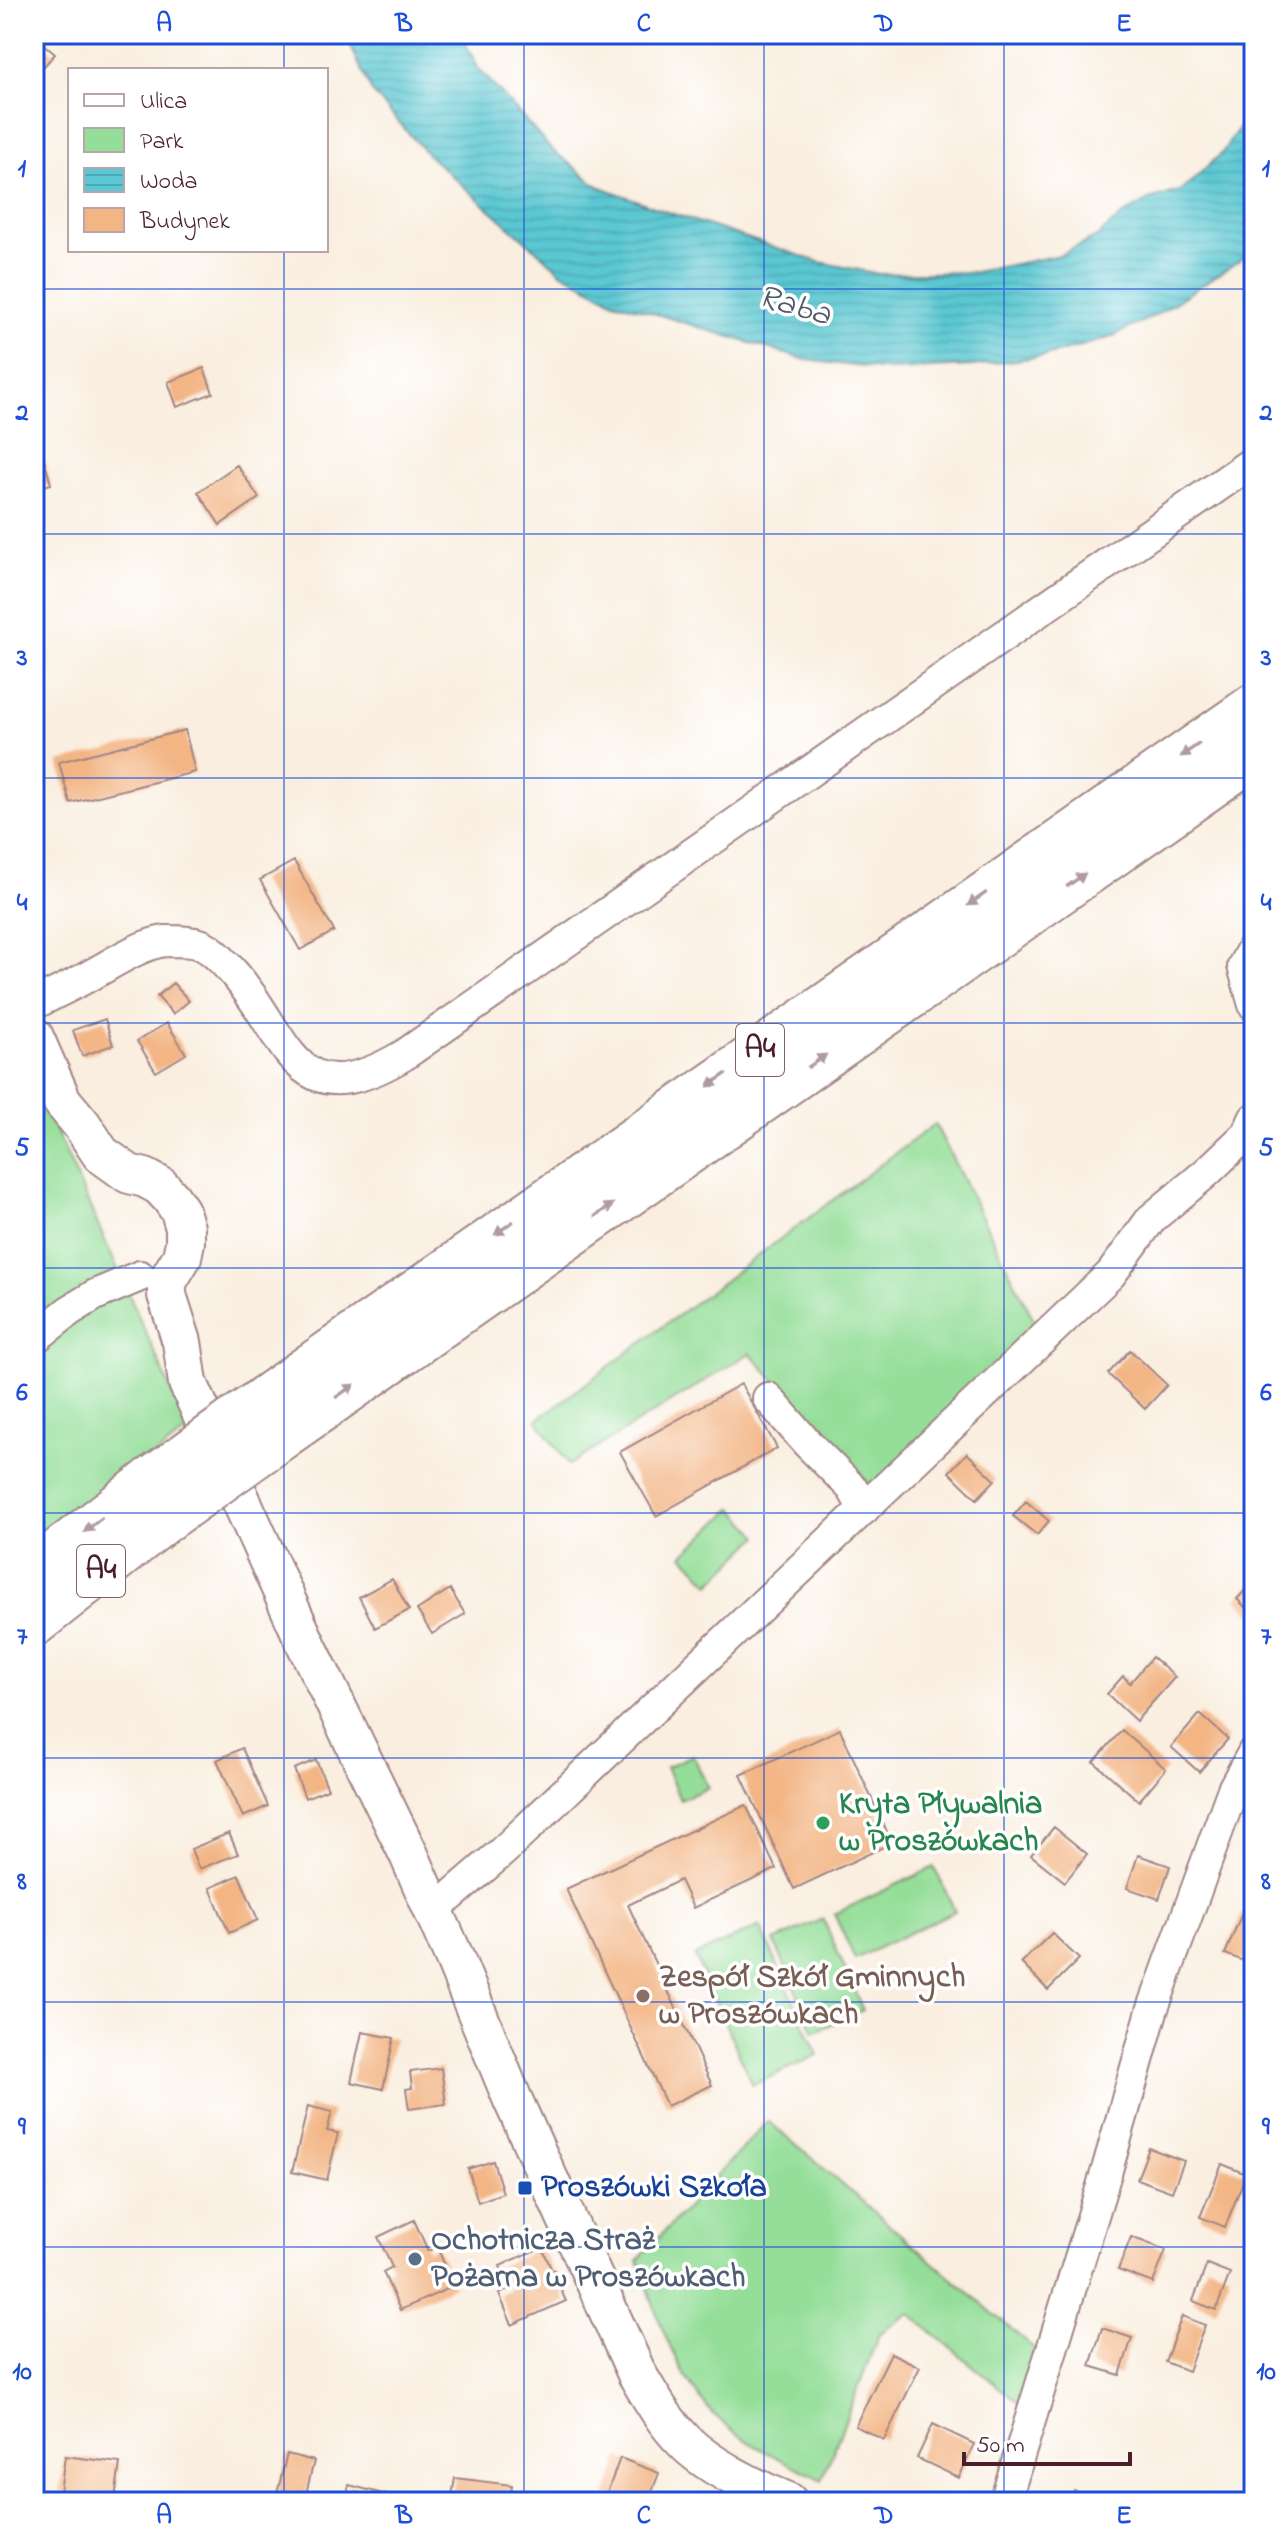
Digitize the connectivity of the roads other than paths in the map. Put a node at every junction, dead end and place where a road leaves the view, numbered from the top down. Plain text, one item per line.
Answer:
1 (1254, 461) edge
2 (1254, 706) edge
3 (1254, 756) edge
4 (1254, 945) edge
5 (34, 1004) edge
6 (1254, 1005) edge
7 (34, 1037) edge
8 (1254, 1119) edge
9 (140, 1276) dead end
10 (34, 1339) edge
11 (768, 1398) dead end
12 (872, 1502) junction
13 (34, 1570) edge
14 (34, 1624) edge
15 (1254, 1751) edge
16 (432, 1908) junction
17 (788, 2502) edge
18 (1005, 2502) edge

1 - 5 street
2 -> 13 highway, A4, bridge
14 -> 3 highway, A4, bridge
4 - 6 street
7 - 16 main road
8 - 12 street
9 - 10 street
11 - 12 street
12 - 16 street
15 - 18 street
16 - 17 main road

